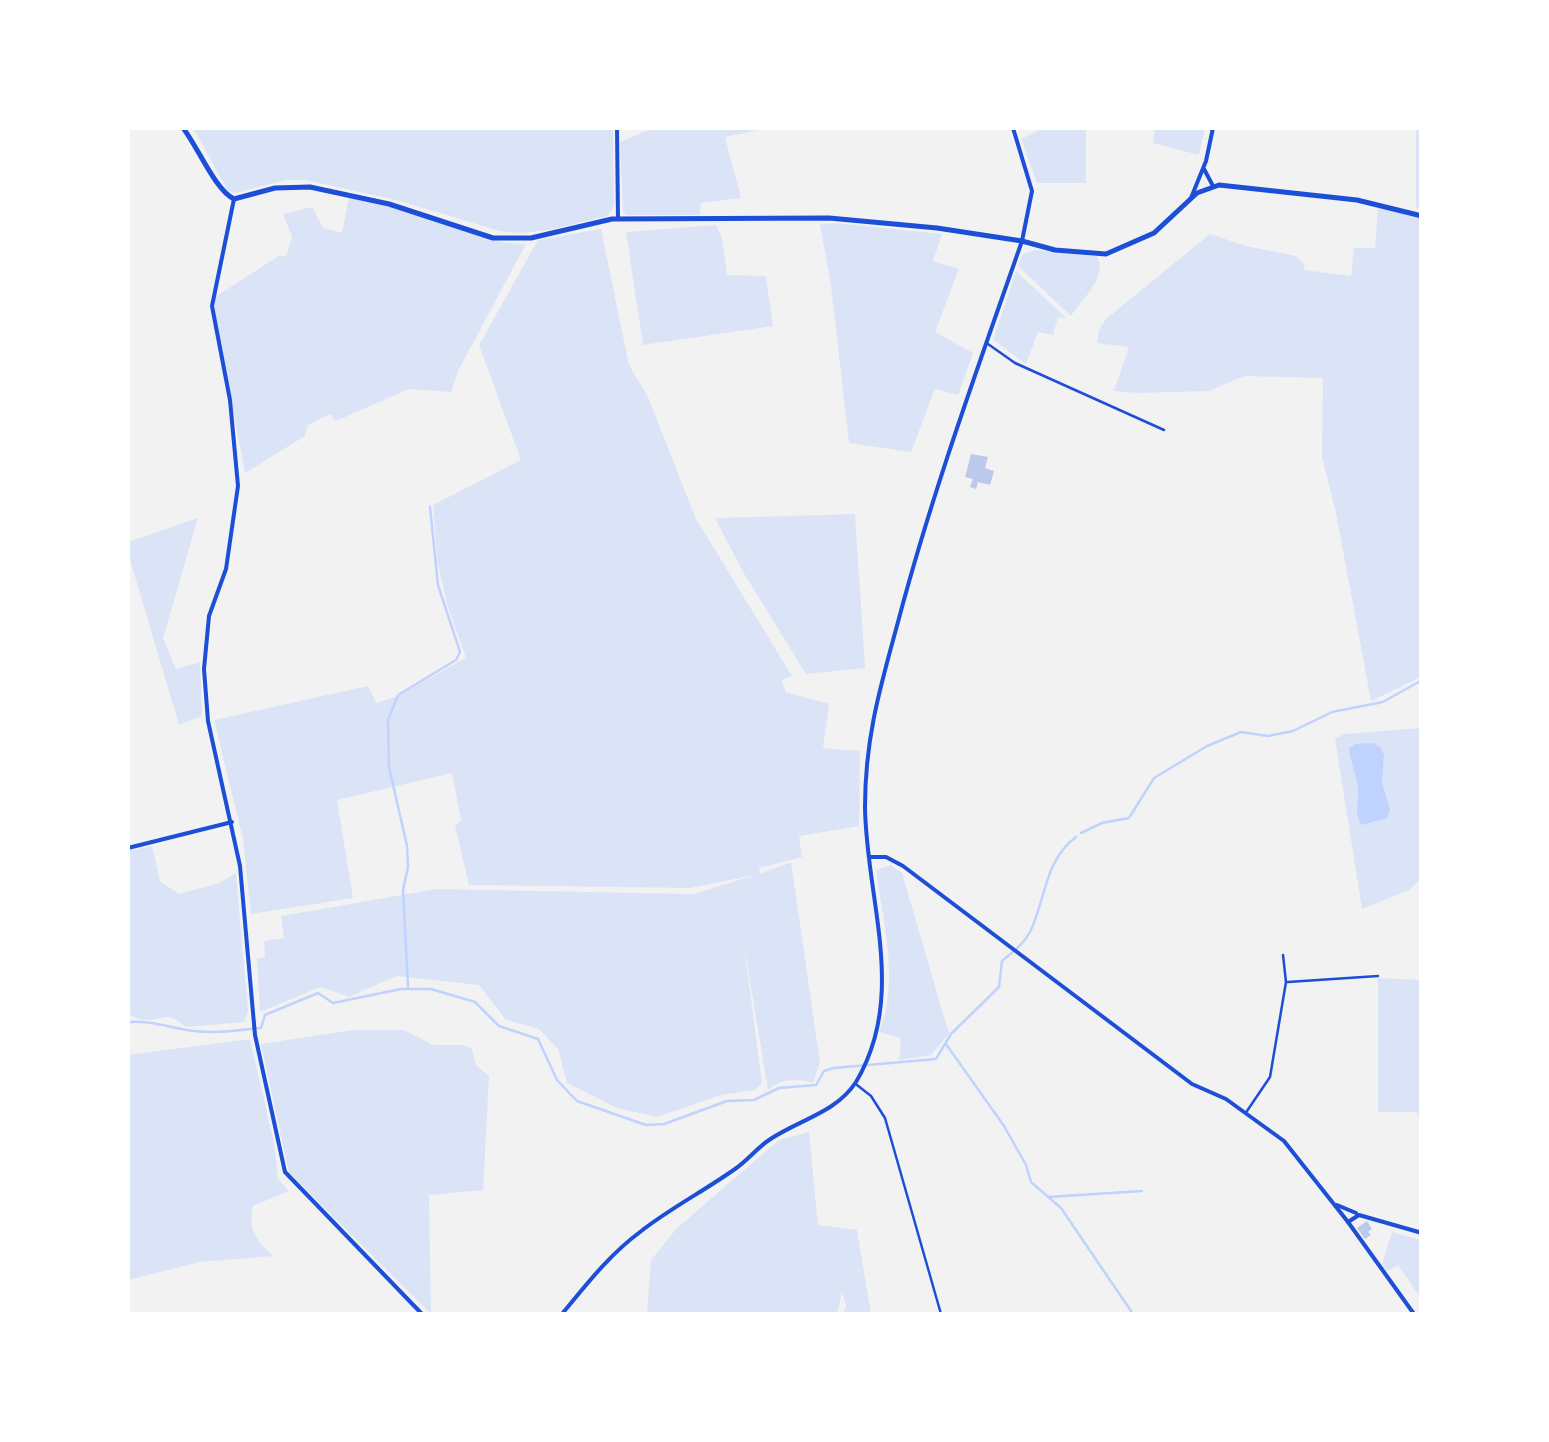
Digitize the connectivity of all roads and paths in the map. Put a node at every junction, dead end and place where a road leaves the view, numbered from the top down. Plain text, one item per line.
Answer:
1 (183, 128) edge
2 (617, 128) edge
3 (1014, 128) edge
4 (1213, 128) edge
5 (1204, 168) junction
6 (1214, 186) junction
7 (1191, 198) junction
8 (234, 199) junction
9 (1422, 216) edge
10 (615, 219) junction
11 (1022, 240) junction
12 (987, 344) junction
13 (1164, 430) dead end
14 (232, 822) junction
15 (128, 848) edge
16 (869, 857) junction
17 (1283, 955) dead end
18 (1378, 976) dead end
19 (1286, 982) junction
20 (855, 1084) junction
21 (1246, 1112) junction
22 (1332, 1204) junction
23 (1358, 1215) junction
24 (1348, 1222) junction
25 (1422, 1233) edge
26 (422, 1314) edge
27 (562, 1314) edge
28 (942, 1314) edge
29 (1414, 1314) edge

1 - 8 main road
2 - 10 main road
3 - 11 main road
4 - 5 main road
5 - 6 main road
5 - 7 main road
6 - 7 main road
6 - 9 main road
7 - 11 main road
8 - 10 main road
8 - 14 main road
10 - 11 main road
11 - 12 main road
12 - 13 street
12 - 16 main road
14 - 15 main road
14 - 26 main road
16 - 20 main road
16 - 21 main road
17 - 19 street
18 - 19 street
19 - 21 street
20 - 27 main road
20 - 28 street
21 - 22 main road
22 - 23 main road
22 - 24 main road
23 - 24 main road
23 - 25 main road
24 - 29 main road

